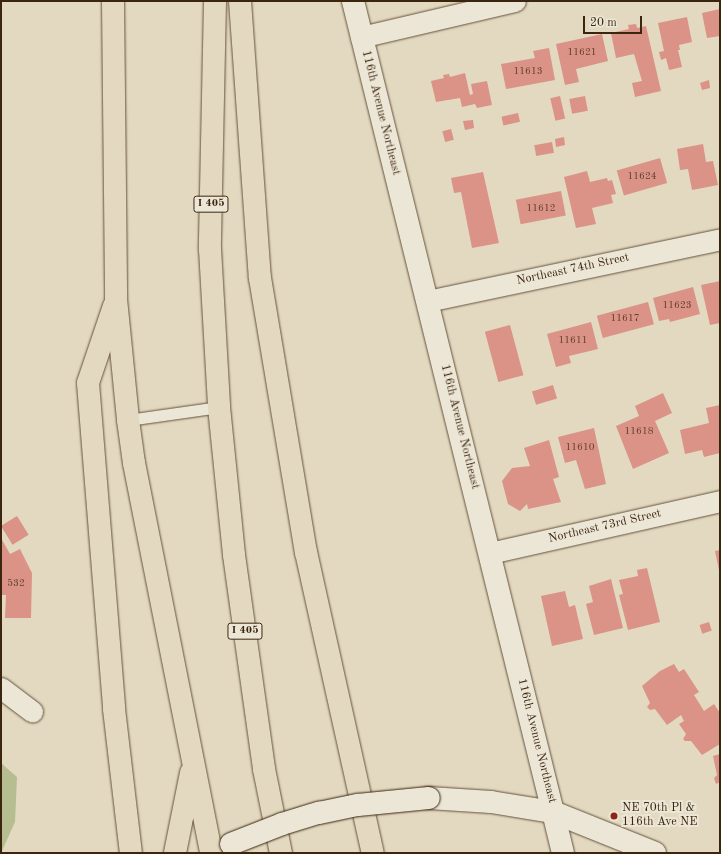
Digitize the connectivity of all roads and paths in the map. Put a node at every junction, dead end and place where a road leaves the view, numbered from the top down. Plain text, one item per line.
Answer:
1 (113, 1) edge
2 (215, 1) edge
3 (240, 1) edge
4 (353, 1) edge
5 (514, 1) edge
6 (361, 37) junction
7 (720, 238) edge
8 (116, 299) junction
9 (427, 301) junction
10 (220, 407) junction
11 (128, 420) junction
12 (720, 501) edge
13 (490, 553) junction
14 (1, 688) edge
15 (32, 711) dead end
16 (192, 766) junction
17 (553, 812) junction
18 (131, 853) edge
19 (175, 853) edge
20 (211, 853) edge
21 (281, 853) edge
22 (373, 853) edge
23 (563, 853) edge
24 (655, 853) edge

1 - 8 highway
2 - 10 highway, I 405
3 - 22 highway
4 - 6 street, 116th Avenue Northeast
5 - 6 street
6 - 9 street, 116th Avenue Northeast
7 - 9 street, Northeast 74th Street
8 - 11 highway
8 - 18 highway
9 - 13 street, 116th Avenue Northeast
10 - 11 lane
10 - 21 highway, I 405
11 - 16 highway
12 - 13 street, Northeast 73rd Street
13 - 17 street, 116th Avenue Northeast
14 - 15 street
16 - 19 highway
16 - 20 highway
17 - 20 street, bridge
17 - 23 street, 116th Avenue Northeast
17 - 24 street

